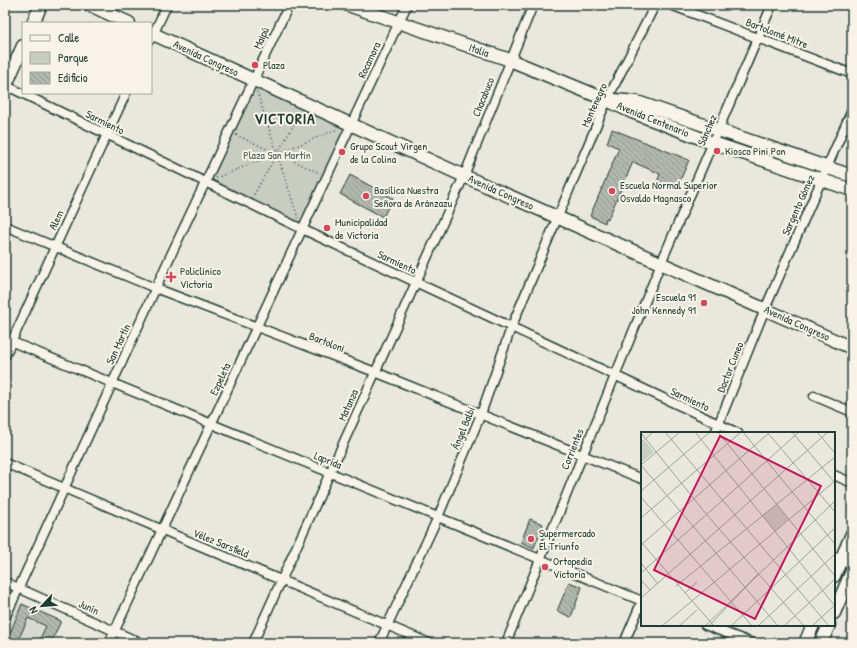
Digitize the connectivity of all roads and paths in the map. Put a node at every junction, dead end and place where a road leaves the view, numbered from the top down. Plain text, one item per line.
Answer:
1 (41, 5) edge
2 (90, 5) edge
3 (167, 5) edge
4 (289, 5) edge
5 (348, 5) edge
6 (407, 5) edge
7 (533, 5) edge
8 (655, 5) edge
9 (671, 5) edge
10 (772, 5) edge
11 (33, 22) edge
12 (128, 22) edge
13 (398, 23) junction
14 (152, 35) edge
15 (758, 38) junction
16 (22, 48) edge
17 (510, 60) junction
18 (852, 74) edge
19 (253, 80) junction
20 (5, 86) edge
21 (126, 94) edge
22 (607, 100) junction
23 (306, 104) junction
24 (852, 110) edge
25 (351, 124) junction
26 (719, 130) junction
27 (229, 132) junction
28 (107, 135) junction
29 (713, 143) junction
30 (277, 154) junction
31 (827, 168) junction
32 (327, 176) junction
33 (464, 176) junction
34 (852, 176) edge
35 (821, 180) junction
36 (205, 183) junction
37 (852, 190) edge
38 (249, 204) junction
39 (557, 216) junction
40 (5, 226) edge
41 (302, 229) junction
42 (56, 246) junction
43 (661, 263) junction
44 (416, 282) junction
45 (155, 288) junction
46 (765, 309) junction
47 (256, 327) junction
48 (511, 328) junction
49 (8, 340) edge
50 (852, 348) edge
51 (5, 356) edge
52 (375, 372) junction
53 (614, 375) junction
54 (112, 383) junction
55 (814, 396) dead end
56 (852, 412) edge
57 (481, 414) junction
58 (211, 424) junction
59 (719, 424) junction
60 (715, 432) edge
61 (736, 432) edge
62 (582, 454) junction
63 (5, 463) edge
64 (330, 472) junction
65 (835, 475) edge
66 (641, 479) edge
67 (852, 483) edge
68 (64, 489) junction
69 (438, 517) junction
70 (162, 530) junction
71 (852, 534) edge
72 (542, 559) junction
73 (842, 561) edge
74 (852, 571) edge
75 (835, 574) edge
76 (282, 580) junction
77 (5, 582) edge
78 (19, 588) junction
79 (641, 601) edge
80 (641, 603) edge
81 (835, 611) edge
82 (5, 618) edge
83 (387, 625) junction
84 (708, 626) edge
85 (813, 626) edge
86 (829, 626) edge
87 (114, 631) junction
88 (109, 643) edge
89 (141, 643) edge
90 (253, 643) edge
91 (379, 643) edge
92 (428, 643) edge
93 (506, 643) edge
94 (624, 643) edge
95 (752, 643) edge
96 (805, 643) edge
97 (821, 643) edge

1 - 11 street
2 - 12 street
3 - 14 street
4 - 19 street, Maipú
5 - 13 street, Italia
6 - 13 street, Rocamora
7 - 17 street, Chacabuco
8 - 22 street, Montenegro
9 - 15 street, Bartolomé Mitre
10 - 15 street, Sánchez
13 - 17 street, Italia
13 - 25 street, Rocamora
14 - 19 street, Avenida Congreso
15 - 18 street, Bartolomé Mitre
15 - 26 street, Sánchez
16 - 20 street
17 - 22 street, Italia
17 - 33 street, Chacabuco
19 - 23 street, Avenida Congreso
19 - 27 street, San Martín
19 - 30 path
20 - 28 street, Sarmiento
21 - 28 street, Alem
22 - 26 street, Avenida Centenario
22 - 29 street, Avenida Centenario
22 - 39 street, Montenegro
23 - 25 street, Avenida Congreso
23 - 30 path
24 - 31 street, Sargento Gómez
25 - 30 path
25 - 32 street, Ezpeleta
25 - 33 street, Avenida Congreso
26 - 29 street, Sánchez
26 - 31 street, Avenida Centenario
27 - 30 path
27 - 36 street, San Martín
28 - 36 street, Sarmiento
28 - 42 street, Alem
29 - 35 street, Avenida Centenario
29 - 43 street, Sánchez
30 - 32 path
30 - 36 path
30 - 38 path
30 - 41 path
31 - 34 street, Avenida Centenario
31 - 35 street, Sargento Gómez
32 - 41 street, Ezpeleta
33 - 39 street, Avenida Congreso
33 - 44 street, Matanza
35 - 37 street, Avenida Centenario
35 - 46 street, Sargento Gómez
36 - 38 street, Sarmiento
36 - 45 street, San Martín
38 - 41 street, Sarmiento
39 - 43 street, Avenida Congreso
39 - 48 street, Ángel Balbi
40 - 42 street, Bartoloni
41 - 44 street, Sarmiento
41 - 47 street, Ezpeleta
42 - 45 street, Bartoloni
42 - 49 street, Alem
43 - 46 street, Avenida Congreso
43 - 53 street, Corrientes
44 - 48 street, Sarmiento
44 - 52 street, Matanza
45 - 47 street, Bartoloni
45 - 54 street, San Martín
46 - 50 street, Avenida Congreso
46 - 59 street, Doctor Cuneo
47 - 52 street, Bartoloni
47 - 58 street, Ezpeleta
48 - 53 street, Sarmiento
48 - 57 street, Ángel Balbi
49 - 51 street, Alem
49 - 54 street, Laprida
52 - 57 street, Bartoloni
52 - 64 street, Matanza
53 - 59 street, Sarmiento
53 - 62 street, Corrientes
54 - 58 street, Laprida
54 - 68 street, San Martín
55 - 56 street
57 - 62 street, Bartoloni
57 - 69 street, Ángel Balbi
58 - 64 street, Laprida
58 - 70 street, Ezpeleta
59 - 60 street, Doctor Cuneo
59 - 61 street, Sarmiento
62 - 66 street, Bartoloni
62 - 72 street, Corrientes
63 - 68 street, Vélez Sarsfield
64 - 69 street, Laprida
64 - 76 street, Matanza
65 - 67 street
68 - 70 street, Vélez Sarsfield
68 - 78 street, San Martín
69 - 72 street, Laprida
69 - 83 street, Ángel Balbi
70 - 76 street, Vélez Sarsfield
70 - 87 street, Ezpeleta
71 - 73 street
72 - 79 street, Laprida
72 - 93 street, Corrientes
73 - 75 street
74 - 81 street
76 - 83 street, Vélez Sarsfield
76 - 90 street, Matanza
77 - 78 street, Junín
78 - 82 street, San Martín
78 - 87 street, Junín
80 - 94 street
83 - 91 street, Ángel Balbi
83 - 92 street, Vélez Sarsfield
84 - 95 street
85 - 96 street
86 - 97 street
87 - 88 street, Ezpeleta
87 - 89 street, Junín

